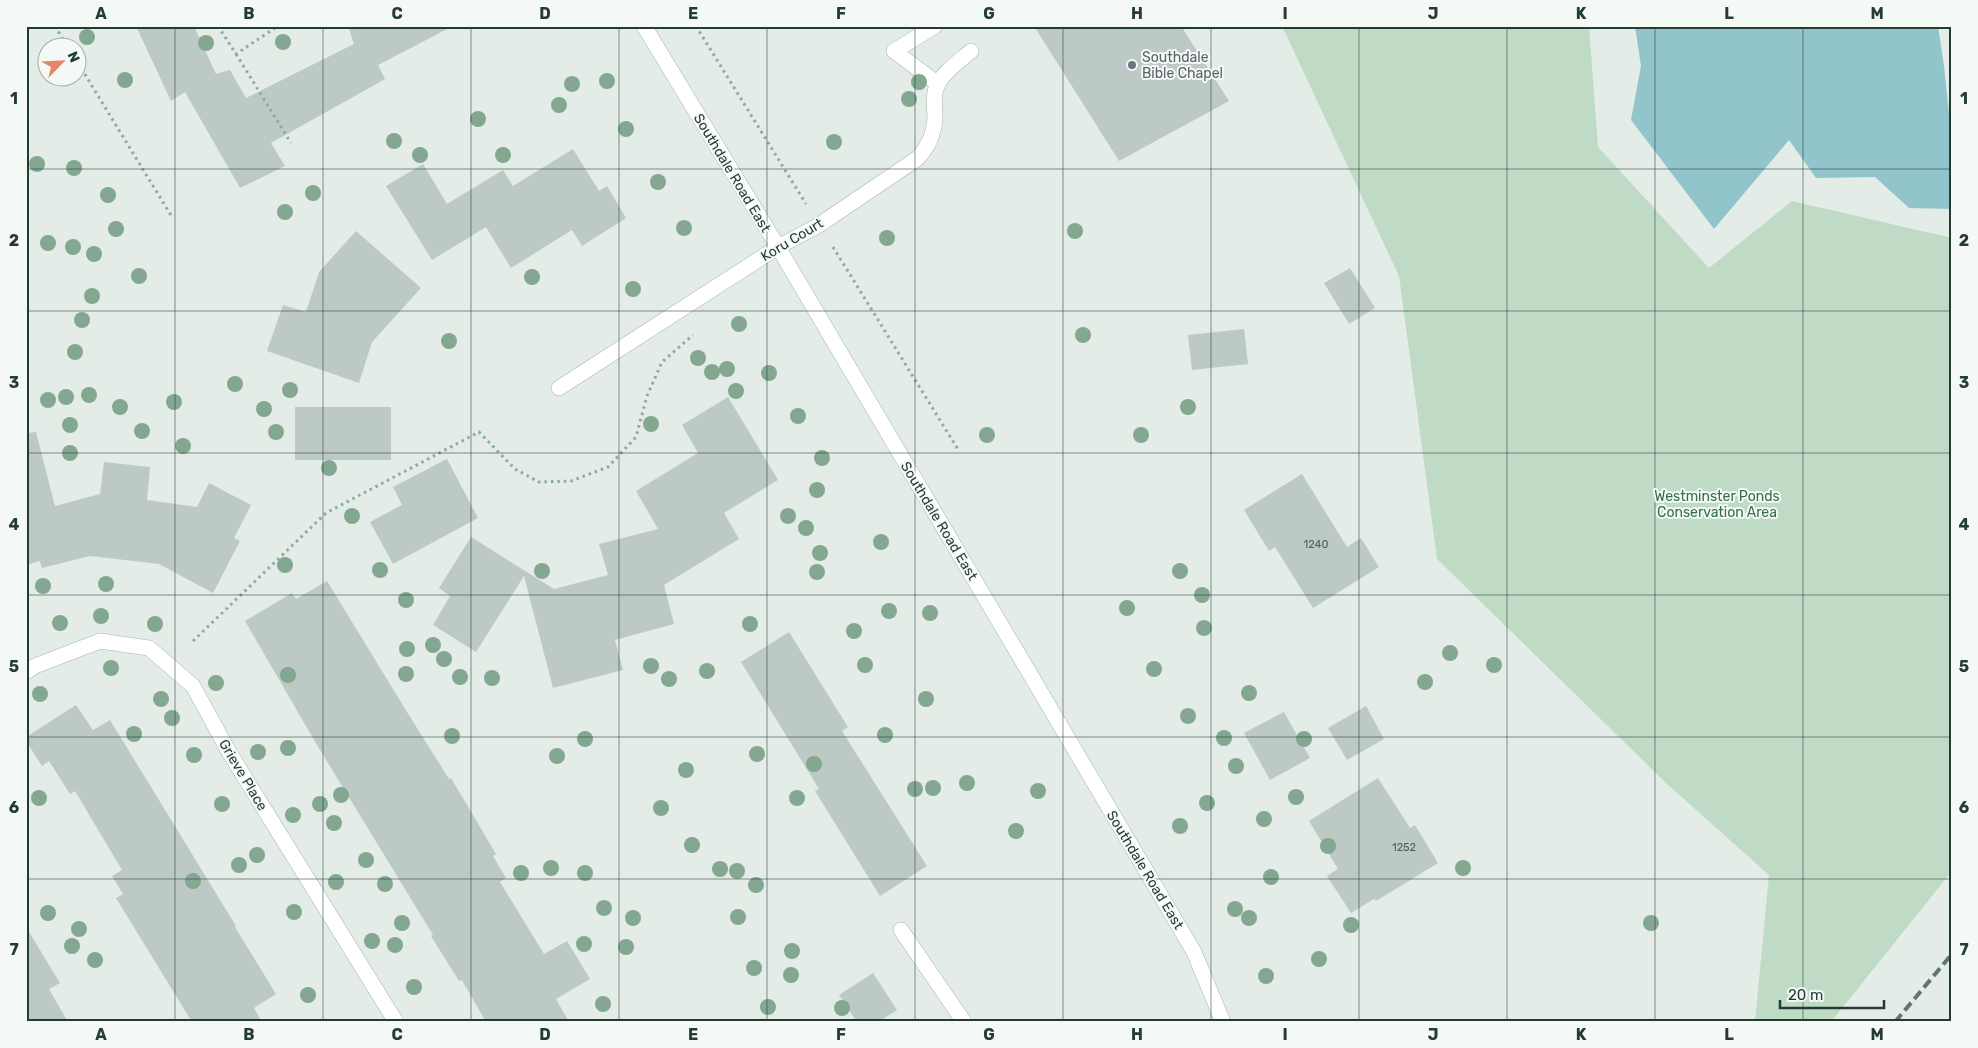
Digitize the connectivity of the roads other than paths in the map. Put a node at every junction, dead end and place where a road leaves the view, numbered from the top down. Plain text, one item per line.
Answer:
1 (644, 26) edge
2 (935, 26) edge
3 (971, 50) dead end
4 (938, 84) junction
5 (778, 248) junction
6 (559, 388) dead end
7 (26, 672) edge
8 (901, 930) dead end
9 (396, 1022) edge
10 (964, 1022) edge
11 (1223, 1022) edge

1 - 5 main road, Southdale Road East
2 - 4 main road
3 - 4 main road
4 - 5 main road, Koru Court
5 - 6 main road, Koru Court
5 - 11 main road, Southdale Road East
7 - 9 main road, Grieve Place
8 - 10 main road

